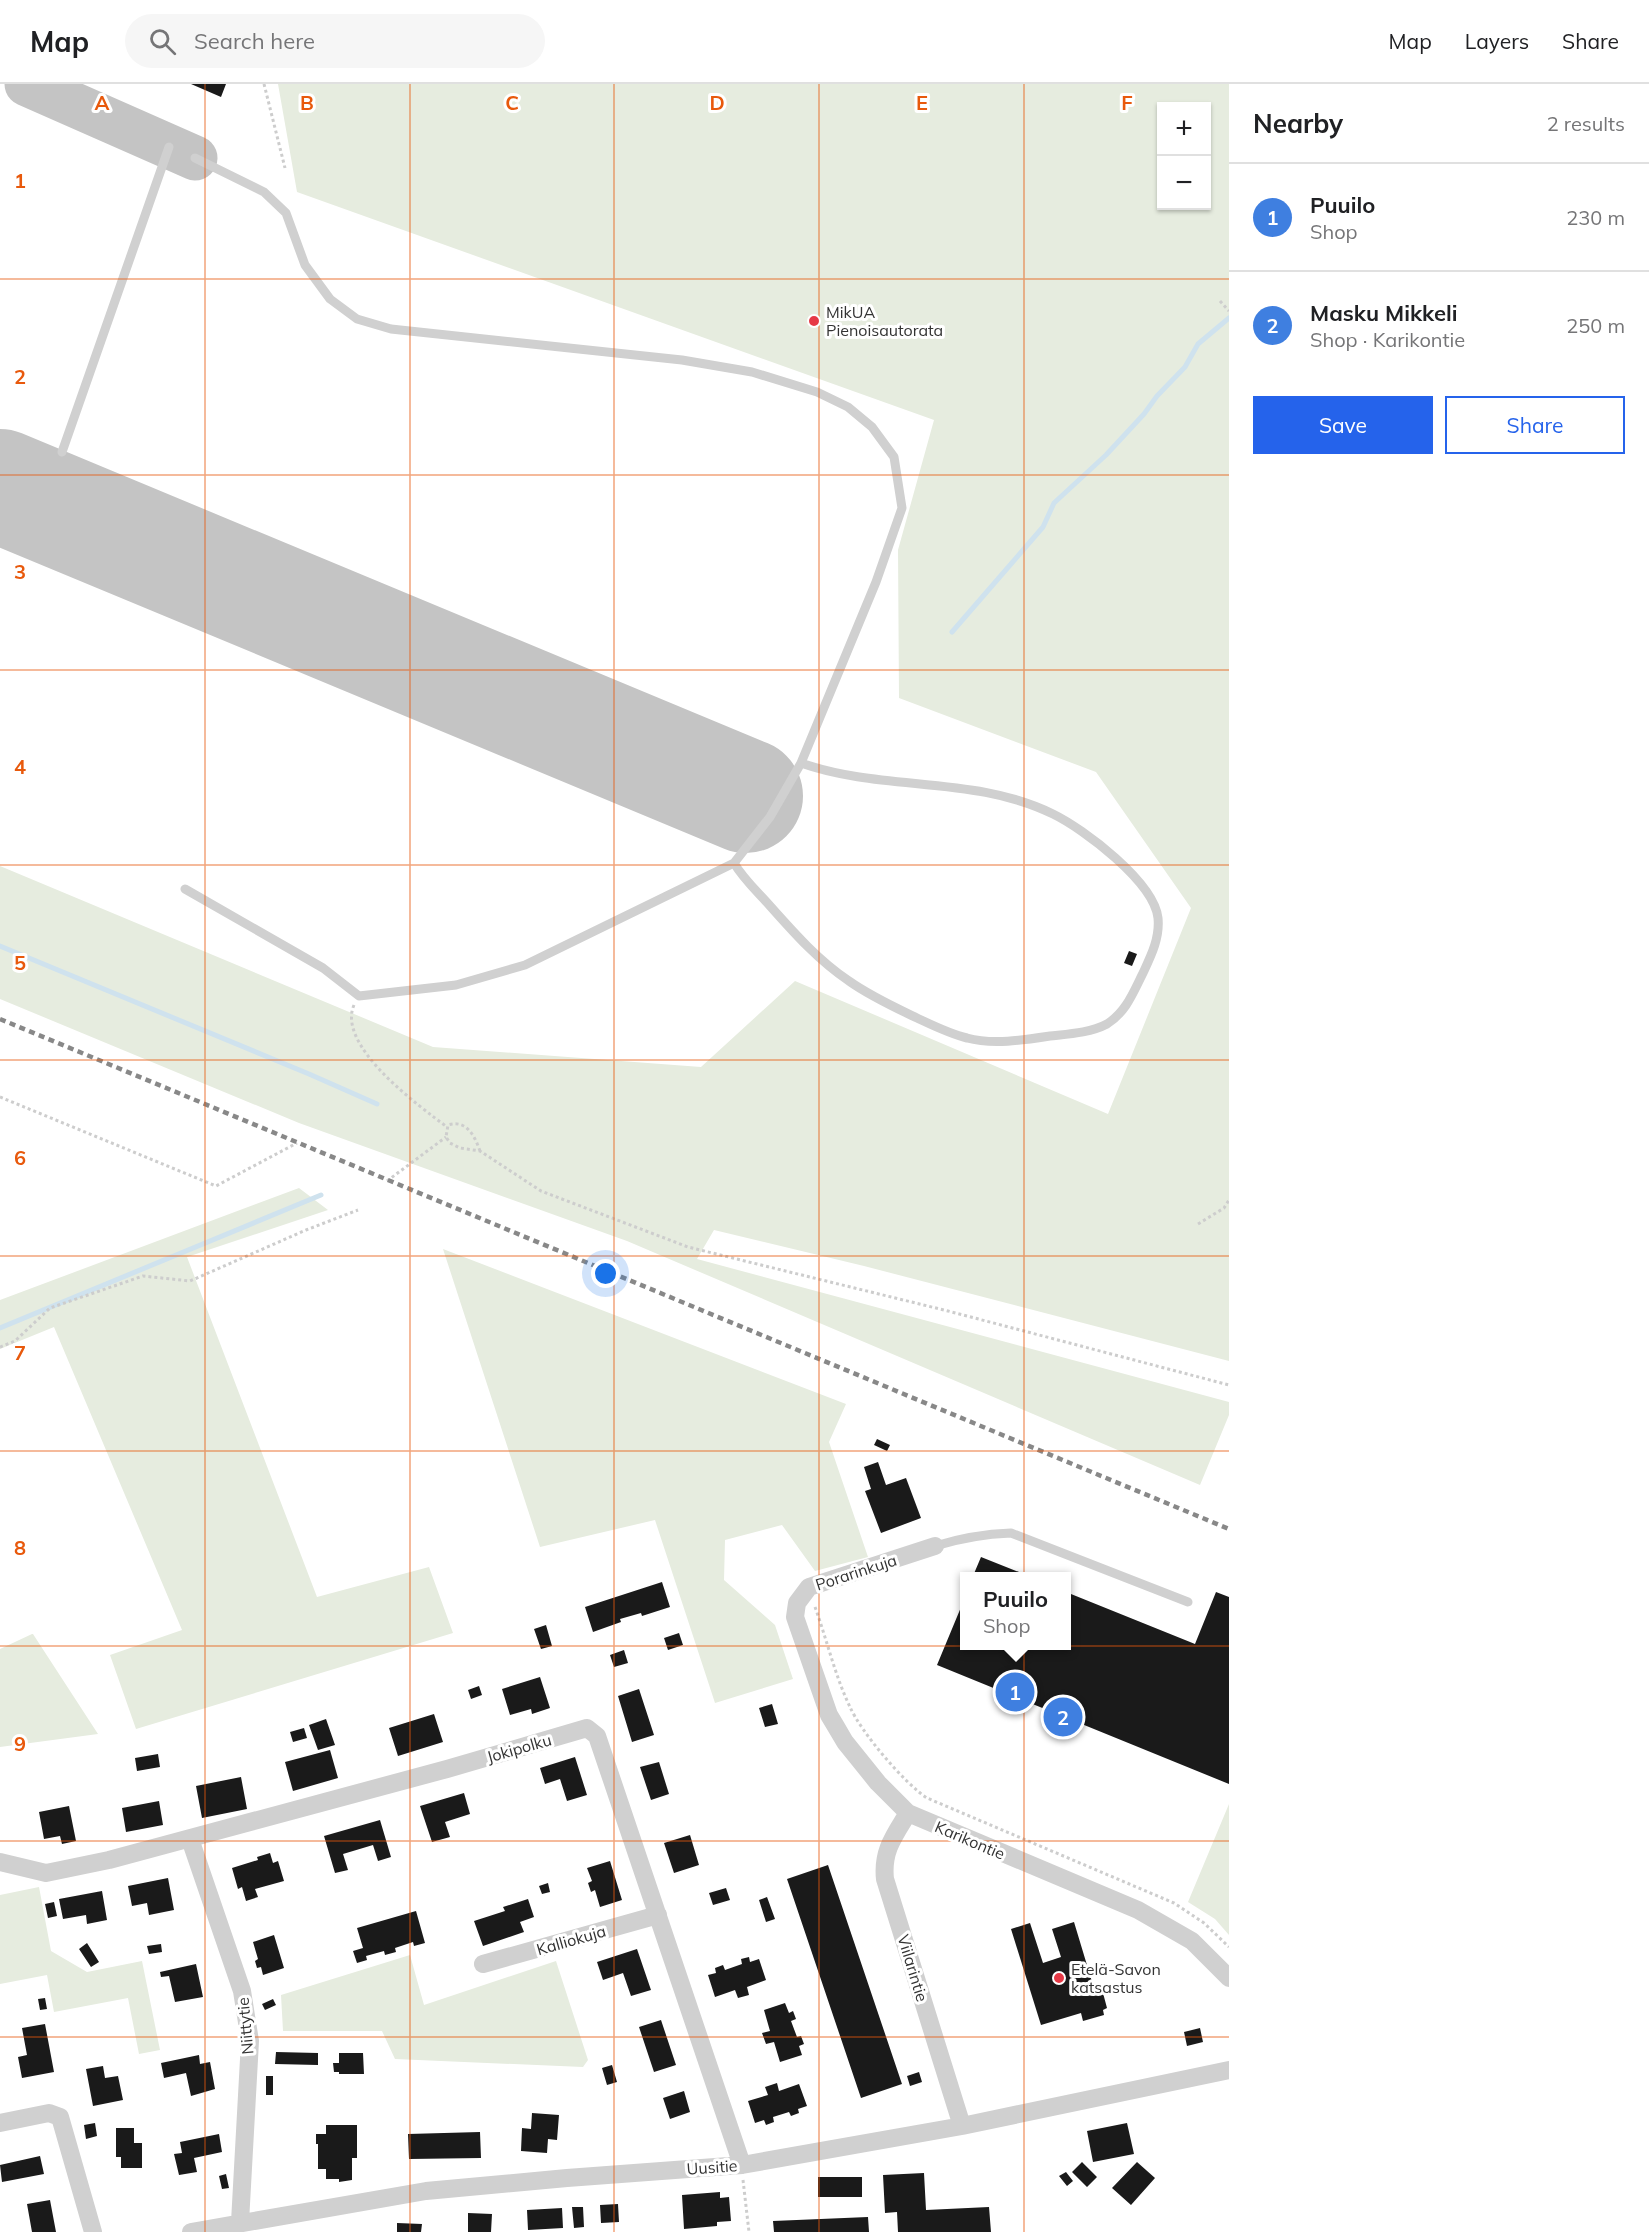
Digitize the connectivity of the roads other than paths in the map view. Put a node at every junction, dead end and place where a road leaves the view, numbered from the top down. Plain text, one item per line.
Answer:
1 (169, 147) dead end
2 (195, 158) dead end
3 (62, 452) dead end
4 (801, 763) junction
5 (734, 863) junction
6 (185, 889) dead end
7 (935, 1546) joint
8 (1188, 1602) dead end
9 (795, 1617) joint
10 (908, 1813) junction
11 (190, 1839) junction
12 (0, 1862) edge
13 (658, 1915) junction
14 (483, 1964) dead end
15 (1229, 1978) edge
16 (1229, 2070) edge
17 (0, 2123) edge
18 (962, 2126) junction
19 (742, 2165) junction
20 (240, 2222) junction
21 (93, 2232) edge
22 (191, 2232) edge

1 - 3 lane
2 - 4 lane
4 - 5 lane
4 - 5 lane
5 - 6 lane
7 - 8 lane
7 - 9 street, Porarinkuja
9 - 10 street, Karikontie
10 - 15 street, Karikontie
10 - 18 street, Viilarintie
11 - 12 street, Jokipolku
11 - 13 street, Jokipolku
11 - 20 street, Niittytie
13 - 14 street, Kalliokuja
13 - 19 street, Jokipolku
16 - 18 street, Uusitie
17 - 21 street
18 - 19 street, Uusitie
19 - 20 street, Uusitie
20 - 22 street, Uusitie

